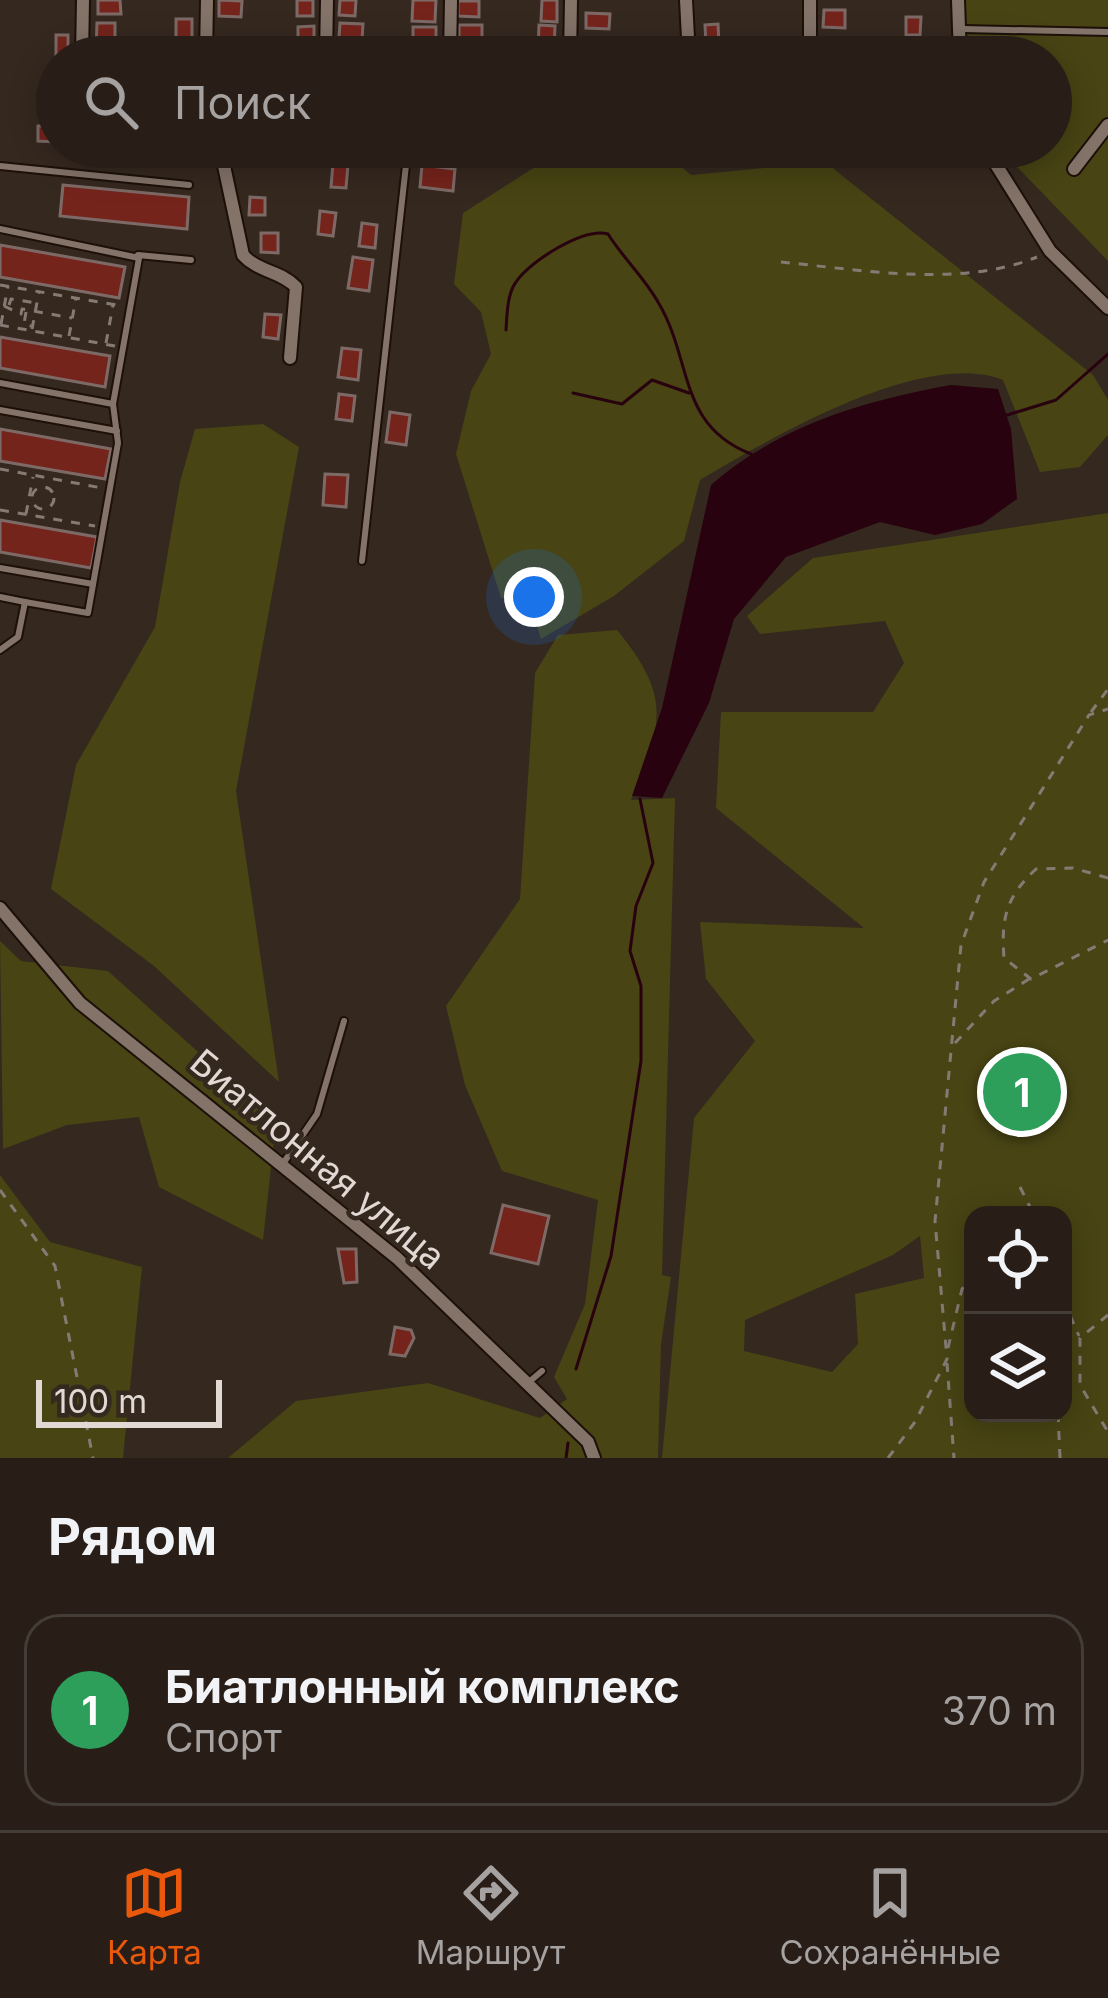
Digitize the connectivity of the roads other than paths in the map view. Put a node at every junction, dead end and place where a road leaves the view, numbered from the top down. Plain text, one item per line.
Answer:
1 (83, 0) edge
2 (206, 0) edge
3 (327, 0) edge
4 (451, 0) edge
5 (571, 0) edge
6 (686, 0) edge
7 (810, 0) edge
8 (958, 0) edge
9 (959, 29) junction
10 (1108, 32) edge
11 (82, 36) edge
12 (206, 36) edge
13 (326, 36) edge
14 (450, 36) edge
15 (570, 36) edge
16 (688, 36) edge
17 (810, 36) edge
18 (959, 36) edge
19 (1108, 124) edge
20 (0, 166) edge
21 (224, 168) edge
22 (406, 168) edge
23 (997, 168) edge
24 (1074, 169) dead end
25 (189, 185) dead end
26 (0, 229) edge
27 (138, 255) junction
28 (190, 260) dead end
29 (1108, 308) edge
30 (290, 358) dead end
31 (0, 383) edge
32 (112, 404) junction
33 (0, 410) edge
34 (117, 431) junction
35 (362, 561) dead end
36 (0, 568) edge
37 (93, 584) junction
38 (0, 597) edge
39 (25, 602) junction
40 (0, 650) edge
41 (0, 908) edge
42 (344, 1021) dead end
43 (282, 1165) junction
44 (542, 1371) dead end
45 (526, 1384) junction
46 (594, 1458) edge

1 - 11 street
2 - 12 street
3 - 13 street
4 - 14 street
5 - 15 street
6 - 16 street
7 - 17 street
8 - 9 street
9 - 10 lane
9 - 18 street
19 - 24 street
20 - 25 lane
21 - 30 street
22 - 35 lane
23 - 29 street
26 - 27 lane
27 - 28 lane
27 - 32 lane
31 - 32 lane
32 - 34 lane
33 - 34 lane
34 - 37 lane
36 - 37 lane
37 - 39 lane
38 - 39 lane
39 - 40 lane
41 - 43 street, Биатлонная улица
42 - 43 lane
43 - 45 street, Биатлонная улица
44 - 45 lane
45 - 46 street, Биатлонная улица

